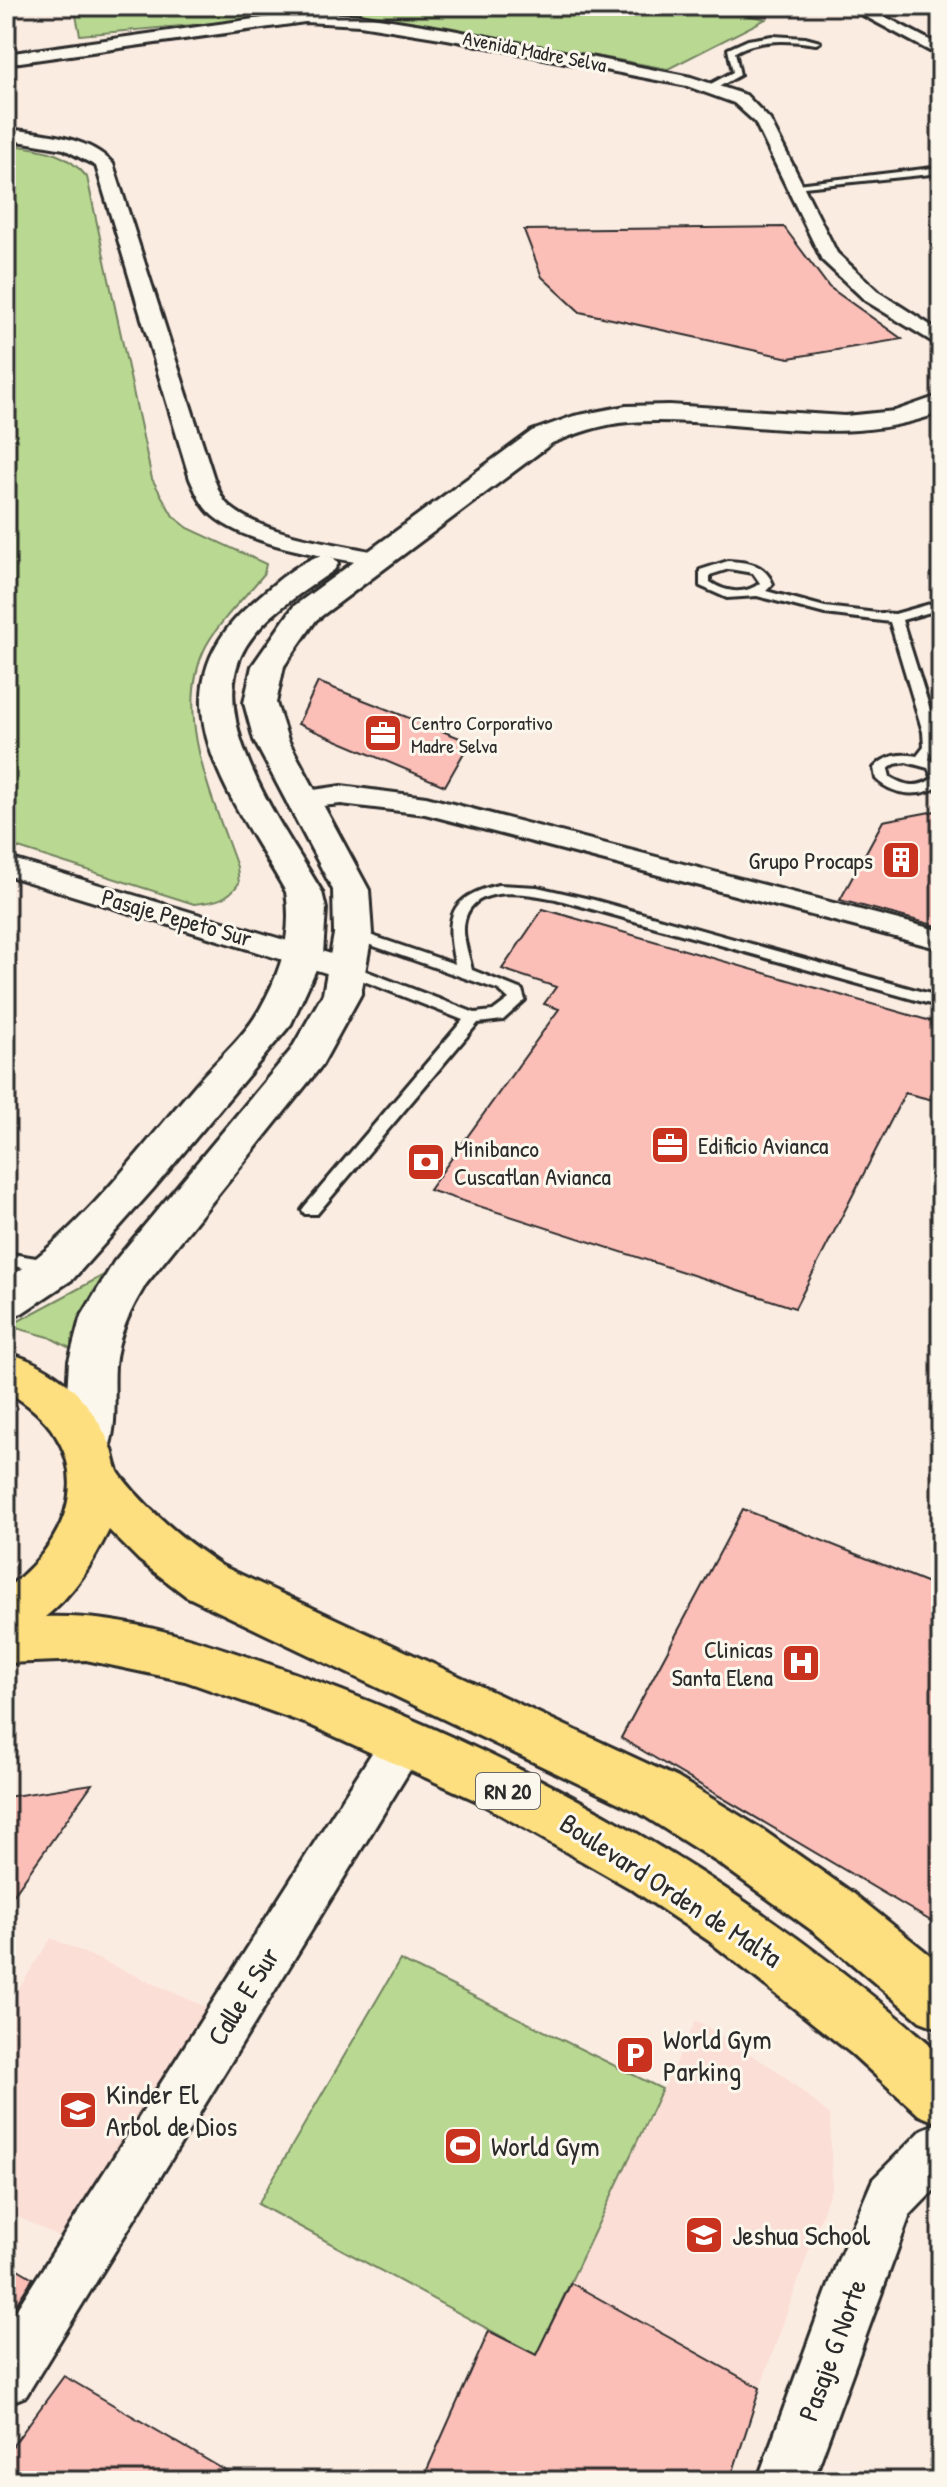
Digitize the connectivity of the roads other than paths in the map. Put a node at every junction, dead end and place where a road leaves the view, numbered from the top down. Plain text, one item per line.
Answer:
1 (854, 6) edge
2 (897, 32) junction
3 (816, 42) dead end
4 (941, 52) edge
5 (6, 59) edge
6 (941, 65) edge
7 (710, 88) junction
8 (6, 134) edge
9 (941, 170) edge
10 (794, 185) junction
11 (941, 341) edge
12 (941, 391) edge
13 (941, 403) edge
14 (341, 551) junction
15 (375, 559) junction
16 (757, 592) dead end
17 (941, 605) edge
18 (895, 618) junction
19 (921, 760) dead end
20 (303, 799) junction
21 (6, 866) edge
22 (353, 934) junction
23 (941, 940) edge
24 (304, 954) junction
25 (347, 969) junction
26 (465, 972) junction
27 (940, 1002) edge
28 (473, 1018) junction
29 (311, 1210) dead end
30 (6, 1259) edge
31 (57, 1268) junction
32 (6, 1302) edge
33 (6, 1369) edge
34 (91, 1462) junction
35 (6, 1618) edge
36 (6, 1641) edge
37 (405, 1739) junction
38 (941, 2001) edge
39 (941, 2094) edge
40 (941, 2147) edge
41 (6, 2376) edge
42 (785, 2481) edge

1 - 2 street
2 - 4 street
2 - 6 street
3 - 7 lane
5 - 7 street, Avenida Madre Selva
7 - 10 street, Avenida Madre Selva
8 - 14 street
9 - 10 lane
10 - 11 street, Avenida Madre Selva
12 - 14 street
13 - 15 street
14 - 15 street
14 - 24 street
15 - 20 street
16 - 18 lane
17 - 18 lane
18 - 19 lane
20 - 22 street
20 - 23 street
21 - 24 street, Pasaje Pepeto Sur
22 - 25 street
22 - 26 lane
24 - 25 street, Pasaje Pepeto Sur
24 - 31 street
25 - 28 lane
25 - 34 street
26 - 27 lane
26 - 28 lane
28 - 29 lane
30 - 31 lane
31 - 32 street
33 - 34 highway, RN 20
34 - 35 highway
34 - 38 highway, RN 20
36 - 37 highway, Boulevard Orden de Malta / RN 20
37 - 39 highway, Boulevard Orden de Malta / RN 20
37 - 41 street, Calle E Sur
40 - 42 street, Pasaje G Norte

